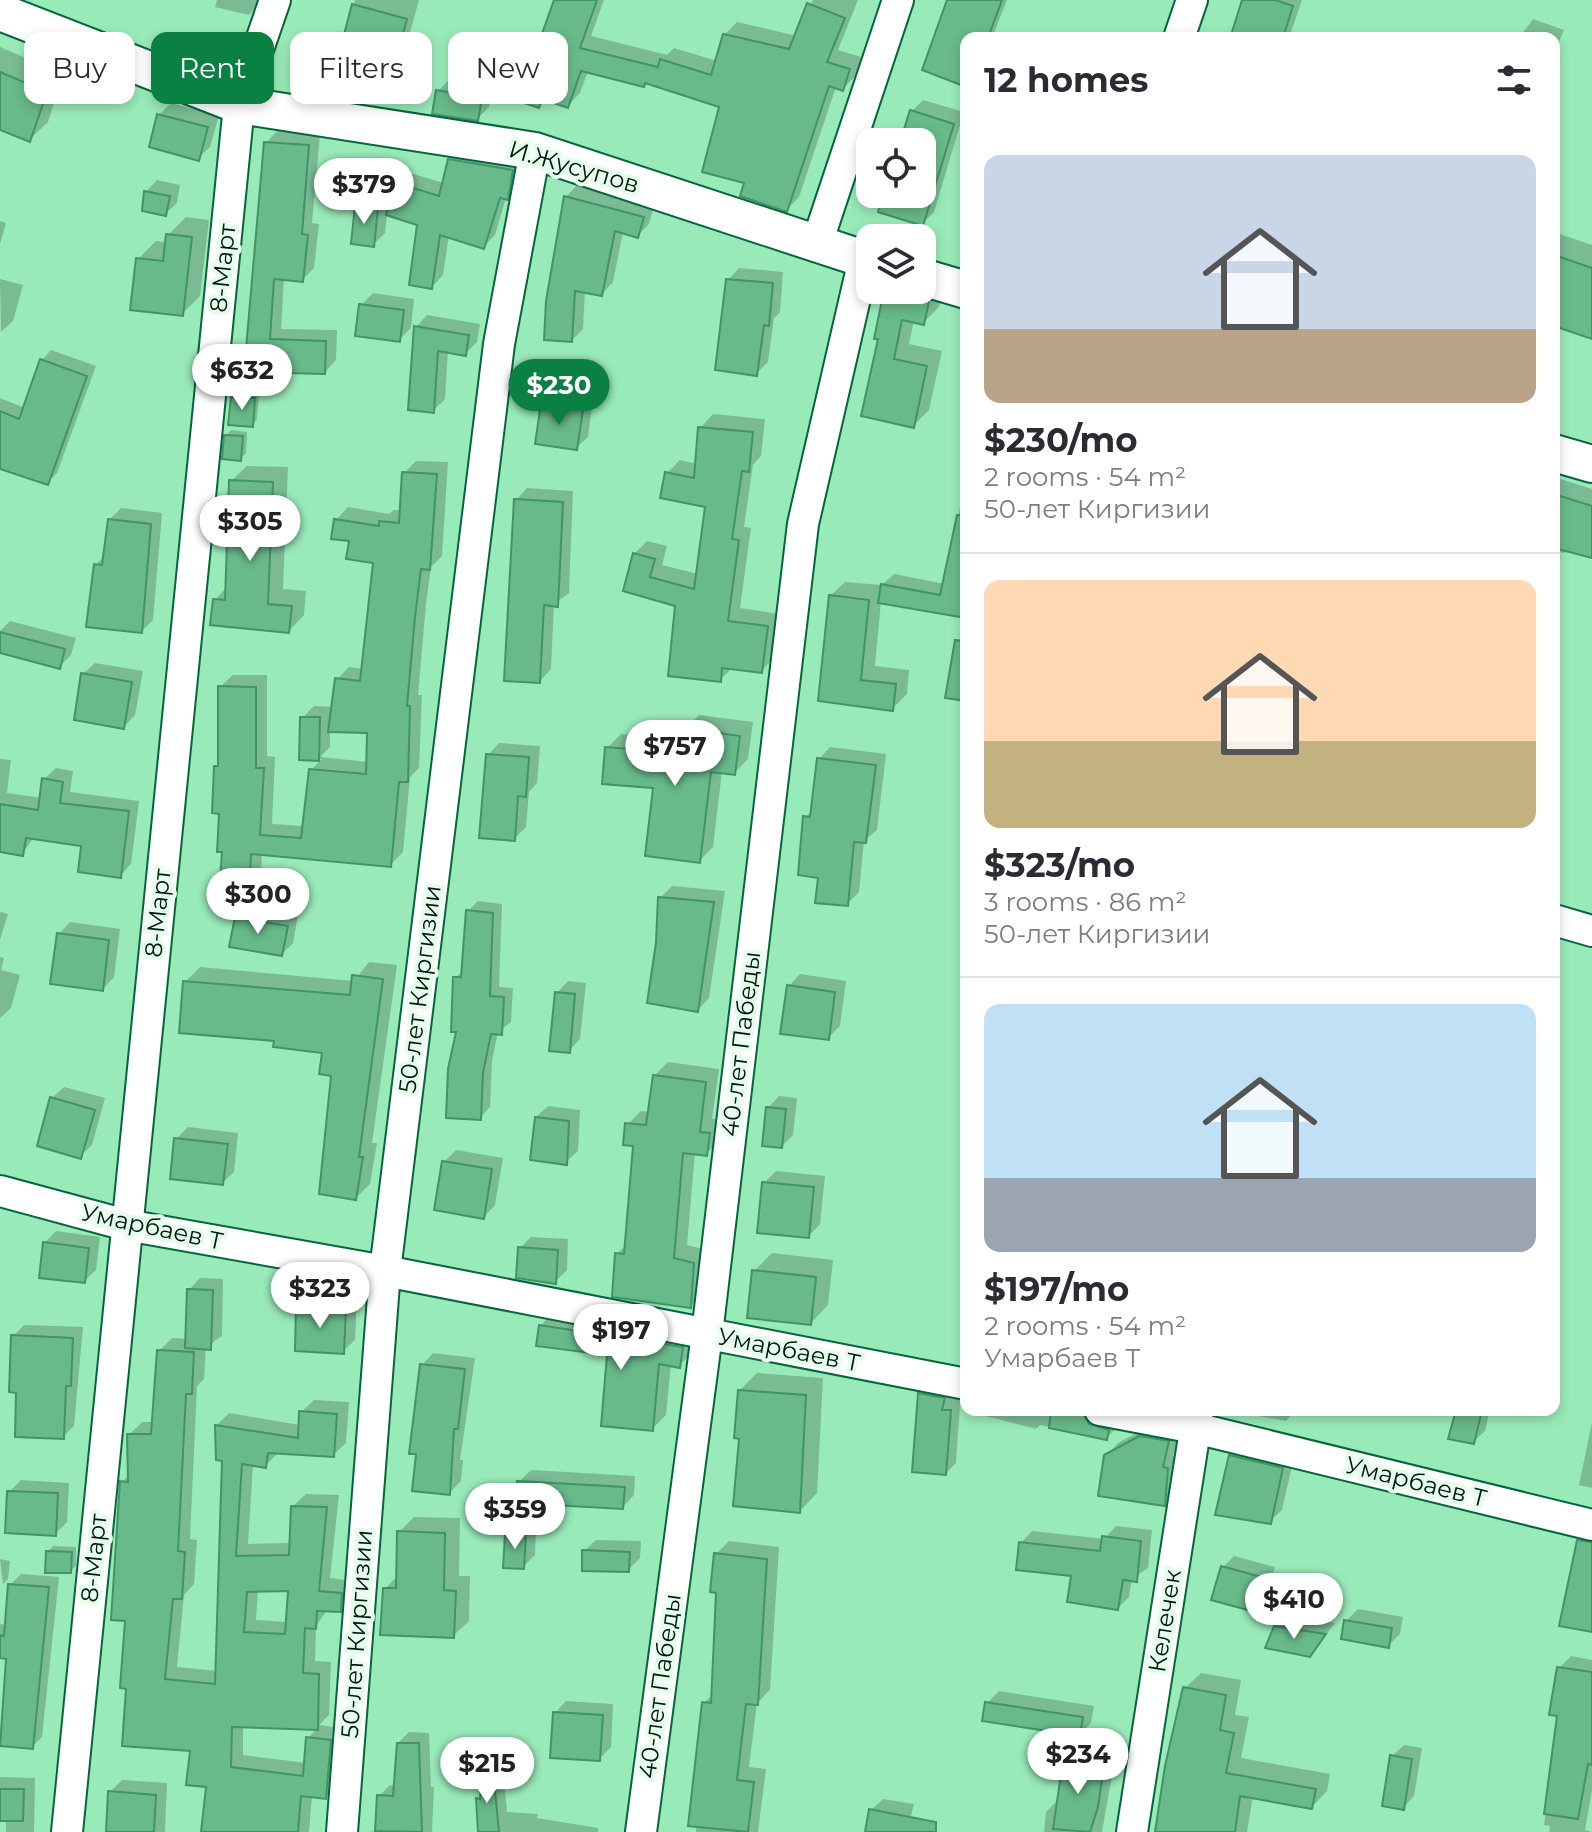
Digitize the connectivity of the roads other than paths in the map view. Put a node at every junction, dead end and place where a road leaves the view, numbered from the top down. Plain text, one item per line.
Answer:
1 (275, 0) edge
2 (898, 0) edge
3 (1192, 0) edge
4 (0, 12) edge
5 (1181, 32) edge
6 (239, 105) junction
7 (535, 151) junction
8 (816, 246) junction
9 (856, 257) edge
10 (936, 281) edge
11 (960, 288) edge
12 (856, 304) edge
13 (1560, 455) edge
14 (1592, 464) edge
15 (1560, 922) edge
16 (1592, 931) edge
17 (0, 1191) edge
18 (126, 1225) junction
19 (385, 1271) junction
20 (707, 1334) junction
21 (960, 1383) edge
22 (1164, 1416) edge
23 (1196, 1419) edge
24 (1592, 1525) edge
25 (67, 1832) edge
26 (342, 1832) edge
27 (641, 1832) edge
28 (1132, 1832) edge

1 - 6 street, 8-Март
2 - 8 street
3 - 5 street
4 - 6 street, И.Жусупов
6 - 7 street, И.Жусупов
6 - 18 street, 8-Март
7 - 8 street, И.Жусупов
7 - 19 street, 50-лет Киргизии
8 - 9 street, И.Жусупов
10 - 11 street
12 - 20 street, 40-лет Пабеды
13 - 14 street
15 - 16 street
17 - 18 street, Умарбаев Т
18 - 19 street, Умарбаев Т
18 - 25 street, 8-Март
19 - 20 street, Умарбаев Т
19 - 26 street, 50-лет Киргизии
20 - 21 street, Умарбаев Т
20 - 27 street, 40-лет Пабеды
22 - 23 street, Умарбаев Т
23 - 24 street, Умарбаев Т
23 - 28 street, Келечек

